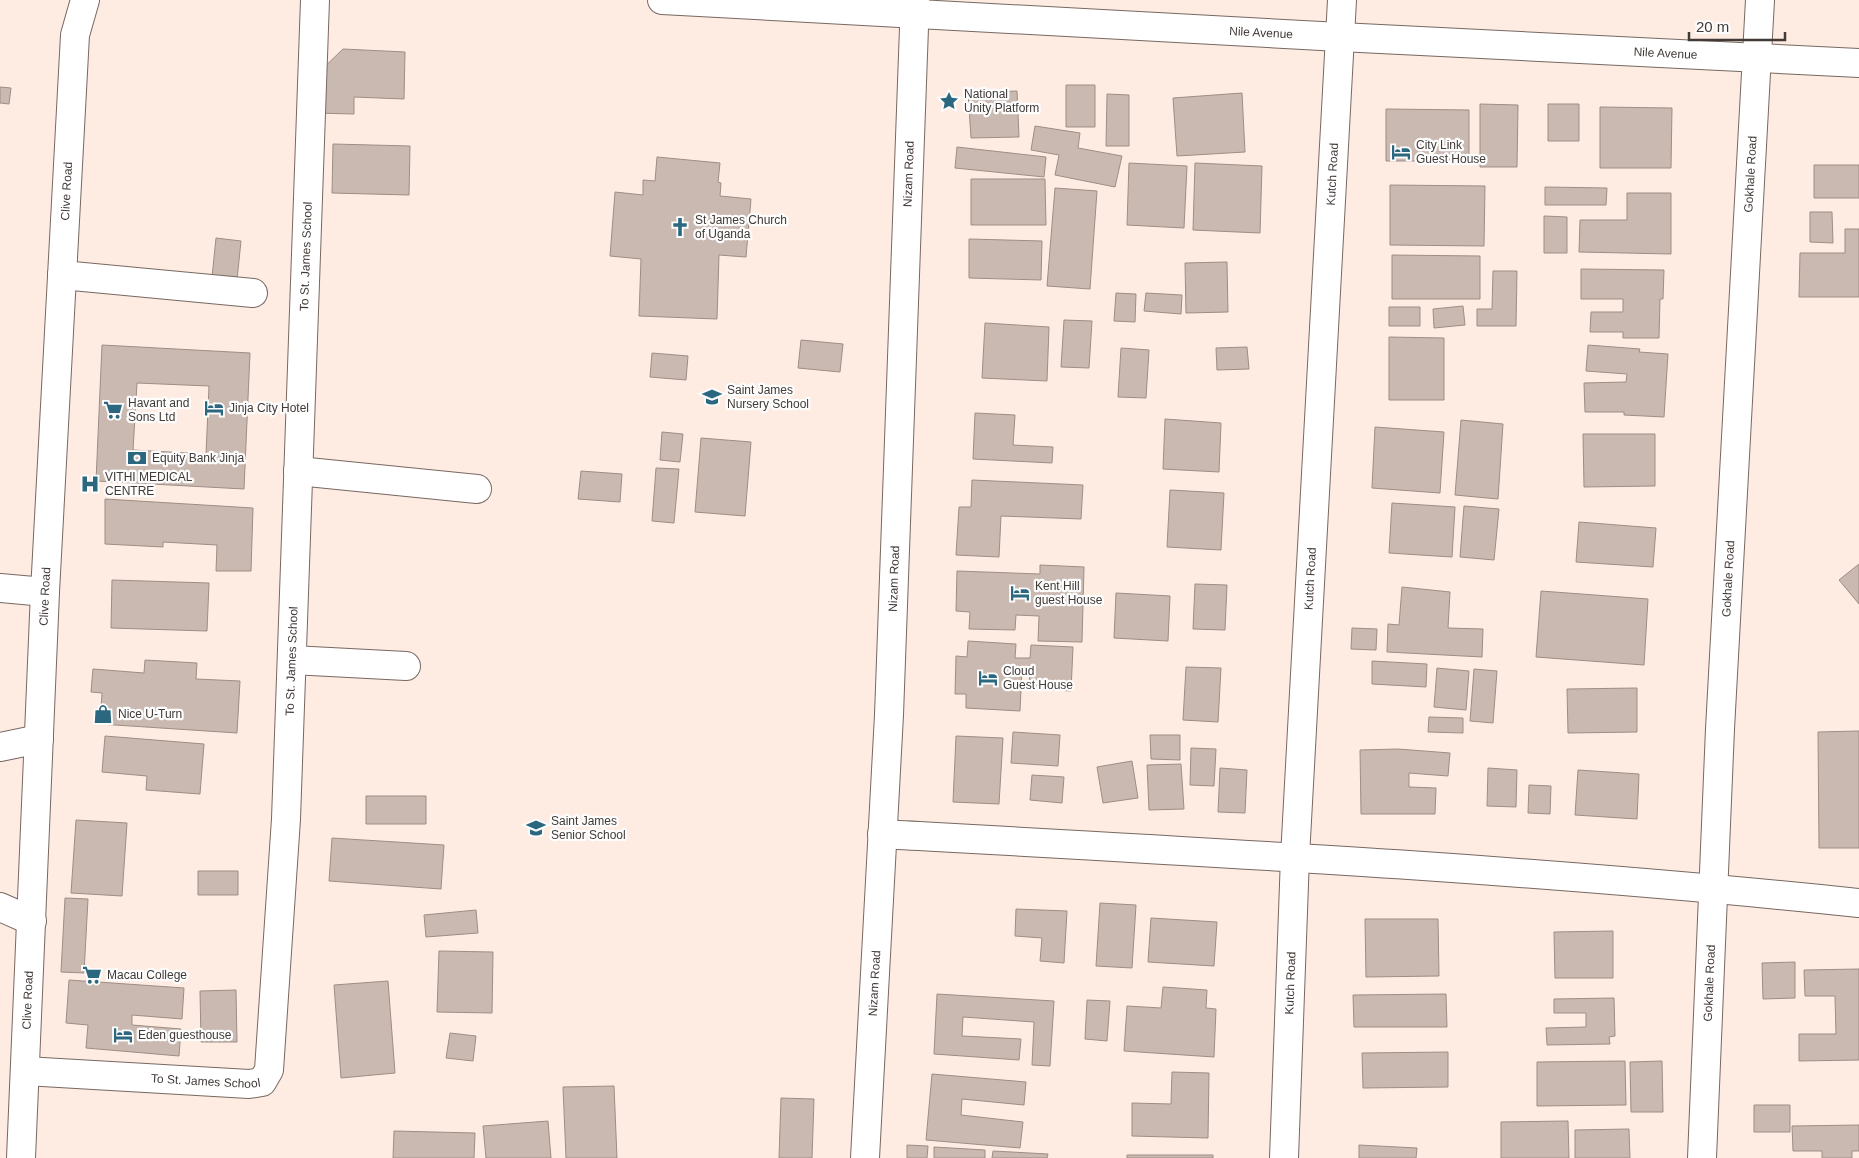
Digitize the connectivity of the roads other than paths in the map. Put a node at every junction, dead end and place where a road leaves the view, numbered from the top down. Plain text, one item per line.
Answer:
1 (63, 0) edge
2 (85, 0) edge
3 (316, 0) edge
4 (662, 0) edge
5 (1342, 0) edge
6 (1760, 0) edge
7 (914, 7) edge
8 (75, 35) junction
9 (1340, 37) junction
10 (1758, 58) junction
11 (1859, 63) edge
12 (62, 275) junction
13 (253, 293) dead end
14 (298, 471) junction
15 (477, 489) dead end
16 (0, 588) edge
17 (45, 592) junction
18 (292, 660) junction
19 (406, 666) dead end
20 (39, 739) junction
21 (0, 747) edge
22 (882, 834) junction
23 (1295, 857) junction
24 (1714, 888) junction
25 (1859, 903) edge
26 (0, 907) edge
27 (32, 921) junction
28 (25, 1071) junction
29 (21, 1158) edge
30 (865, 1158) edge
31 (1284, 1158) edge
32 (1702, 1158) edge

1 - 8 street, Clive Road
2 - 8 street, Clive Road
3 - 14 street, To St. James School
4 - 7 street, Nile Avenue
5 - 9 street, Kutch Road
6 - 10 street, Gokhale Road
7 - 9 street, Nile Avenue
7 - 22 street, Nizam Road
8 - 12 street, Clive Road
9 - 10 street, Nile Avenue
9 - 23 street, Kutch Road
10 - 11 street, Nile Avenue
10 - 24 street, Gokhale Road
12 - 13 street
12 - 17 street, Clive Road
14 - 15 street
14 - 18 street, To St. James School
16 - 17 street
17 - 20 street, Clive Road
18 - 19 street
18 - 28 street, To St. James School
20 - 21 street
20 - 27 street, Clive Road
22 - 23 street
22 - 30 street, Nizam Road
23 - 24 street
23 - 31 street, Kutch Road
24 - 25 street
24 - 32 street, Gokhale Road
26 - 27 street
27 - 28 street, Clive Road
28 - 29 street, Clive Road

